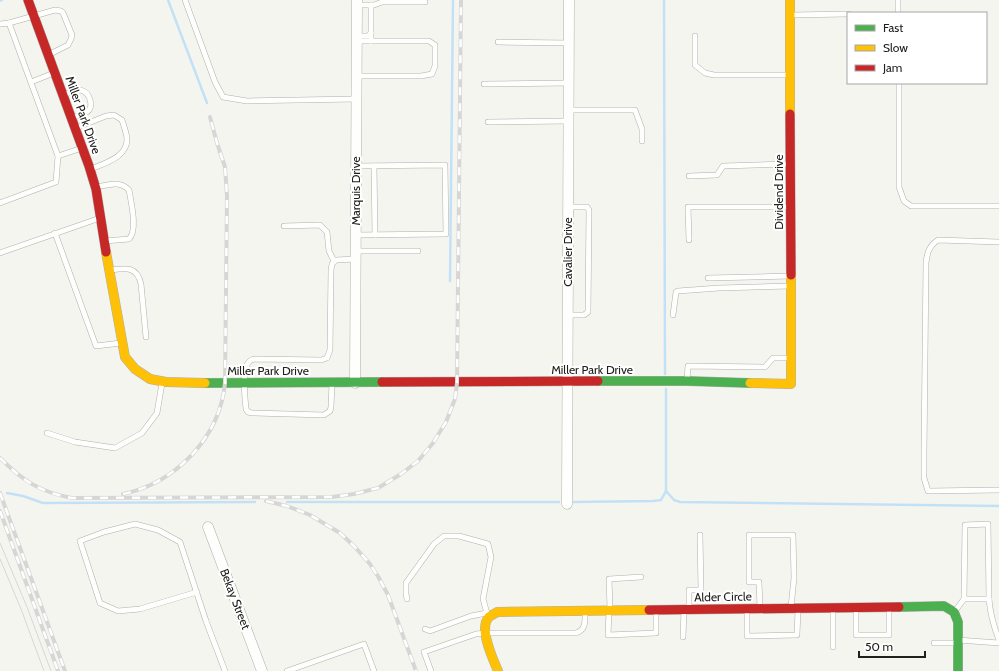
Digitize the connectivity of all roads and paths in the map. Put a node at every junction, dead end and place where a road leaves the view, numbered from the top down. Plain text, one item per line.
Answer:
1 (28, 0) edge
2 (184, 0) edge
3 (569, 0) edge
4 (790, 0) edge
5 (898, 0) edge
6 (357, 2) edge
7 (425, 2) dead end
8 (371, 5) junction
9 (898, 12) edge
10 (847, 14) edge
11 (790, 15) junction
12 (34, 16) junction
13 (0, 24) edge
14 (9, 24) junction
15 (371, 33) junction
16 (696, 36) dead end
17 (357, 38) junction
18 (371, 40) junction
19 (498, 42) dead end
20 (569, 43) junction
21 (48, 54) junction
22 (55, 73) junction
23 (790, 75) junction
24 (356, 76) junction
25 (30, 82) junction
26 (569, 83) junction
27 (484, 84) dead end
28 (899, 84) edge
29 (63, 95) junction
30 (356, 99) junction
31 (568, 110) junction
32 (71, 117) junction
33 (568, 121) junction
34 (488, 122) dead end
35 (76, 129) junction
36 (642, 141) dead end
37 (82, 148) junction
38 (58, 156) junction
39 (790, 164) junction
40 (356, 166) junction
41 (374, 166) junction
42 (90, 170) junction
43 (689, 176) dead end
44 (95, 187) junction
45 (0, 202) edge
46 (999, 206) edge
47 (568, 207) junction
48 (790, 207) junction
49 (101, 218) junction
50 (284, 226) dead end
51 (55, 233) junction
52 (356, 235) junction
53 (375, 235) junction
54 (689, 240) dead end
55 (104, 241) junction
56 (999, 242) edge
57 (418, 251) dead end
58 (0, 252) edge
59 (356, 255) junction
60 (334, 261) junction
61 (109, 270) junction
62 (791, 276) junction
63 (708, 278) dead end
64 (791, 286) junction
65 (568, 315) junction
66 (673, 315) dead end
67 (146, 337) dead end
68 (122, 342) junction
69 (791, 358) junction
70 (687, 381) junction
71 (162, 382) junction
72 (567, 382) junction
73 (244, 383) junction
74 (332, 383) junction
75 (355, 383) junction
76 (791, 384) joint
77 (47, 433) dead end
78 (999, 490) edge
79 (567, 504) dead end
80 (208, 527) dead end
81 (700, 535) dead end
82 (641, 577) dead end
83 (197, 592) junction
84 (407, 599) dead end
85 (964, 599) junction
86 (989, 599) junction
87 (856, 607) junction
88 (889, 607) junction
89 (760, 608) junction
90 (794, 608) junction
91 (833, 608) junction
92 (686, 609) junction
93 (747, 609) junction
94 (609, 610) junction
95 (656, 610) junction
96 (586, 611) junction
97 (954, 612) junction
98 (487, 616) junction
99 (425, 629) dead end
100 (485, 633) junction
101 (683, 637) dead end
102 (999, 641) edge
103 (958, 642) junction
104 (934, 643) dead end
105 (833, 647) dead end
106 (225, 671) edge
107 (262, 671) edge
108 (287, 671) edge
109 (374, 671) edge
110 (431, 671) edge
111 (498, 671) edge
112 (958, 671) edge

1 - 12 street, Miller Park Drive
2 - 30 lane
3 - 20 street, Cavalier Drive
4 - 11 street, Dividend Drive
5 - 9 lane
6 - 8 lane
6 - 17 street, Marquis Drive
7 - 8 lane
8 - 15 lane
10 - 11 lane
11 - 23 street, Dividend Drive
12 - 14 lane
12 - 21 street, Miller Park Drive
12 - 21 lane
13 - 14 lane
14 - 25 lane
15 - 17 lane
15 - 18 lane
16 - 23 lane
17 - 18 lane
17 - 24 street, Marquis Drive
18 - 24 lane
19 - 20 lane
20 - 26 street, Cavalier Drive
21 - 22 street, Miller Park Drive
22 - 25 lane
22 - 29 street, Miller Park Drive
23 - 39 street, Dividend Drive
24 - 30 street, Marquis Drive
25 - 38 lane
26 - 27 lane
26 - 31 street, Cavalier Drive
28 - 46 lane
29 - 32 street, Miller Park Drive
29 - 32 lane
30 - 40 street, Marquis Drive
31 - 33 street, Cavalier Drive
31 - 36 lane
32 - 35 street, Miller Park Drive
33 - 34 lane
33 - 47 street, Cavalier Drive
35 - 37 street, Miller Park Drive
35 - 42 lane
37 - 38 lane
37 - 42 street, Miller Park Drive
38 - 45 lane
39 - 43 lane
39 - 48 street, Dividend Drive
40 - 41 lane
40 - 52 street, Marquis Drive
41 - 53 lane
41 - 53 lane
42 - 44 street, Miller Park Drive
44 - 49 street, Miller Park Drive
44 - 55 lane
47 - 65 street, Cavalier Drive
47 - 65 lane
48 - 54 lane
48 - 62 street, Dividend Drive
49 - 51 lane
49 - 55 street, Miller Park Drive
50 - 60 lane
51 - 58 lane
51 - 68 lane
52 - 53 lane
52 - 59 street, Marquis Drive
55 - 61 street, Miller Park Drive
56 - 78 lane
57 - 59 lane
59 - 60 lane
59 - 75 street, Marquis Drive
60 - 73 lane
61 - 67 lane
61 - 68 street, Miller Park Drive
62 - 63 lane
62 - 64 street, Dividend Drive
64 - 66 lane
64 - 69 street, Dividend Drive
65 - 72 street, Cavalier Drive
68 - 71 street, Miller Park Drive
69 - 70 lane
69 - 76 street, Dividend Drive
70 - 72 street, Miller Park Drive
70 - 76 street, Miller Park Drive
71 - 73 street, Miller Park Drive
71 - 77 lane
72 - 75 street, Miller Park Drive
72 - 79 street, Cavalier Drive
73 - 74 street, Miller Park Drive
73 - 74 lane
74 - 75 street, Miller Park Drive
80 - 107 street, Bekay Street
81 - 92 lane
82 - 94 lane
83 - 83 lane
83 - 106 lane
84 - 98 lane
85 - 86 lane
85 - 86 lane
85 - 97 lane
86 - 102 lane
87 - 88 street, Alder Circle
87 - 88 lane
87 - 91 street, Alder Circle
88 - 97 street, Alder Circle
89 - 90 street, Alder Circle
89 - 90 lane
89 - 93 street, Alder Circle
90 - 91 street, Alder Circle
90 - 93 lane
91 - 105 lane
92 - 93 street, Alder Circle
92 - 95 street, Alder Circle
92 - 101 lane
94 - 95 street, Alder Circle
94 - 95 lane
94 - 96 street, Alder Circle
96 - 98 street, Alder Circle
96 - 100 lane
97 - 103 street
98 - 99 lane
98 - 100 street
100 - 110 lane
100 - 111 street
102 - 103 lane
103 - 104 lane
103 - 112 street
108 - 109 lane

